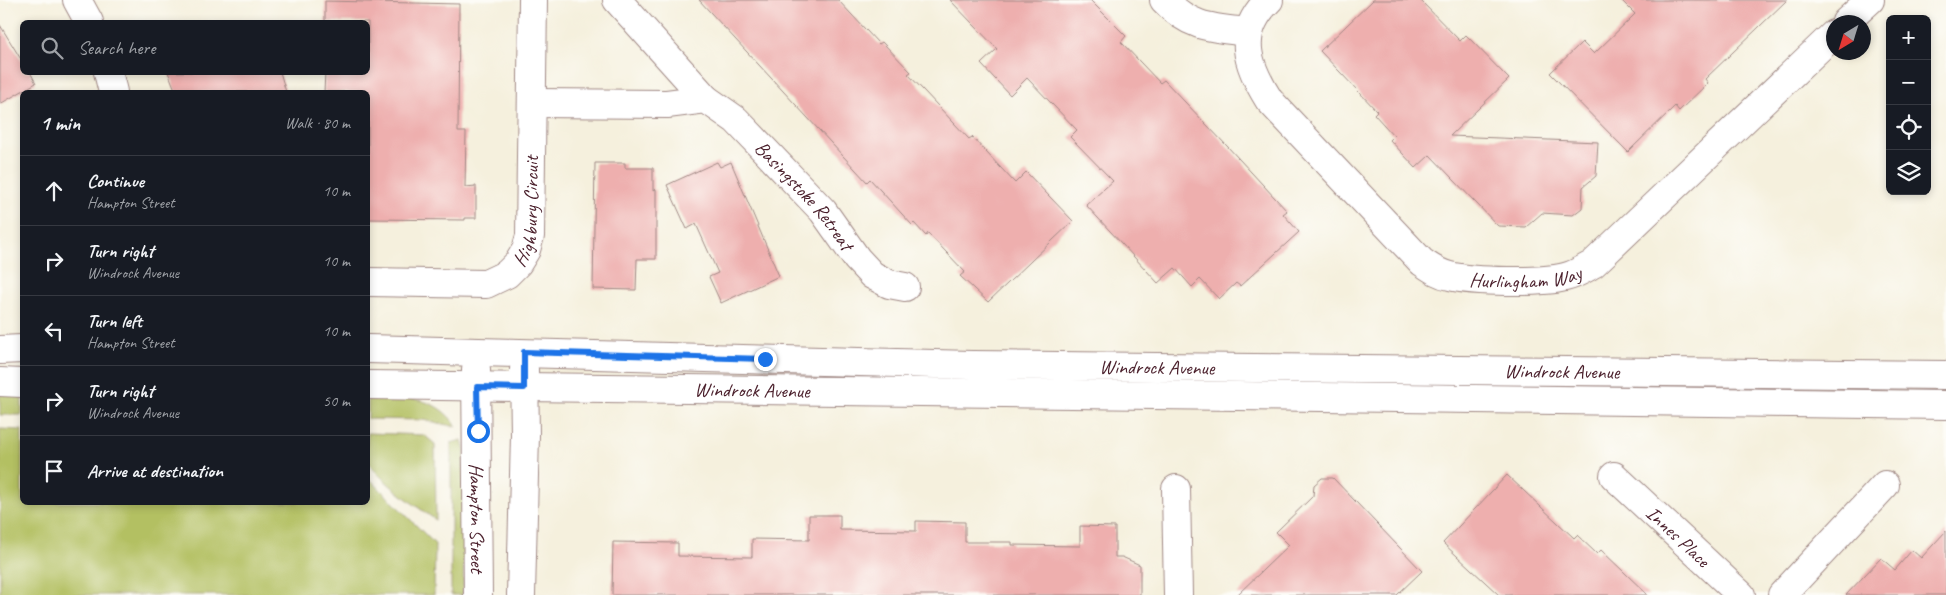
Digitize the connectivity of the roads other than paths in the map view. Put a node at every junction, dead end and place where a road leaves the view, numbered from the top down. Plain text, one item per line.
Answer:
1 (76, 0) edge
2 (533, 0) edge
3 (617, 0) edge
4 (1164, 0) edge
5 (1269, 0) edge
6 (1870, 0) edge
7 (1854, 15) edge
8 (88, 20) edge
9 (1248, 32) junction
10 (1826, 42) edge
11 (109, 75) edge
12 (112, 90) edge
13 (706, 99) junction
14 (533, 103) junction
15 (370, 282) edge
16 (905, 287) dead end
17 (370, 349) edge
18 (0, 350) edge
19 (20, 350) edge
20 (476, 351) junction
21 (524, 352) junction
22 (1946, 376) edge
23 (0, 382) edge
24 (20, 382) edge
25 (370, 386) edge
26 (477, 387) junction
27 (524, 388) junction
28 (1946, 405) edge
29 (1614, 476) dead end
30 (1885, 485) dead end
31 (1176, 489) dead end
32 (478, 595) edge
33 (521, 595) edge
34 (1178, 595) edge
35 (1741, 595) edge
36 (1782, 595) edge

1 - 8 street
2 - 14 street, Highbury Circuit
3 - 13 street, Basingstoke Retreat
4 - 9 street
5 - 9 street
6 - 7 street
9 - 10 street, Hurlingham Way
11 - 12 street
13 - 14 street
13 - 16 street, Basingstoke Retreat
14 - 15 street, Highbury Circuit
17 - 20 street, Windrock Avenue
18 - 19 street
20 - 21 street, Windrock Avenue
20 - 26 street, Hampton Street
21 - 22 street, Windrock Avenue
21 - 27 street
23 - 24 street
25 - 26 street, Windrock Avenue
26 - 27 street, Windrock Avenue
26 - 32 street, Hampton Street
27 - 28 street, Windrock Avenue
27 - 33 street
29 - 35 street, Innes Place
30 - 36 street
31 - 34 street

